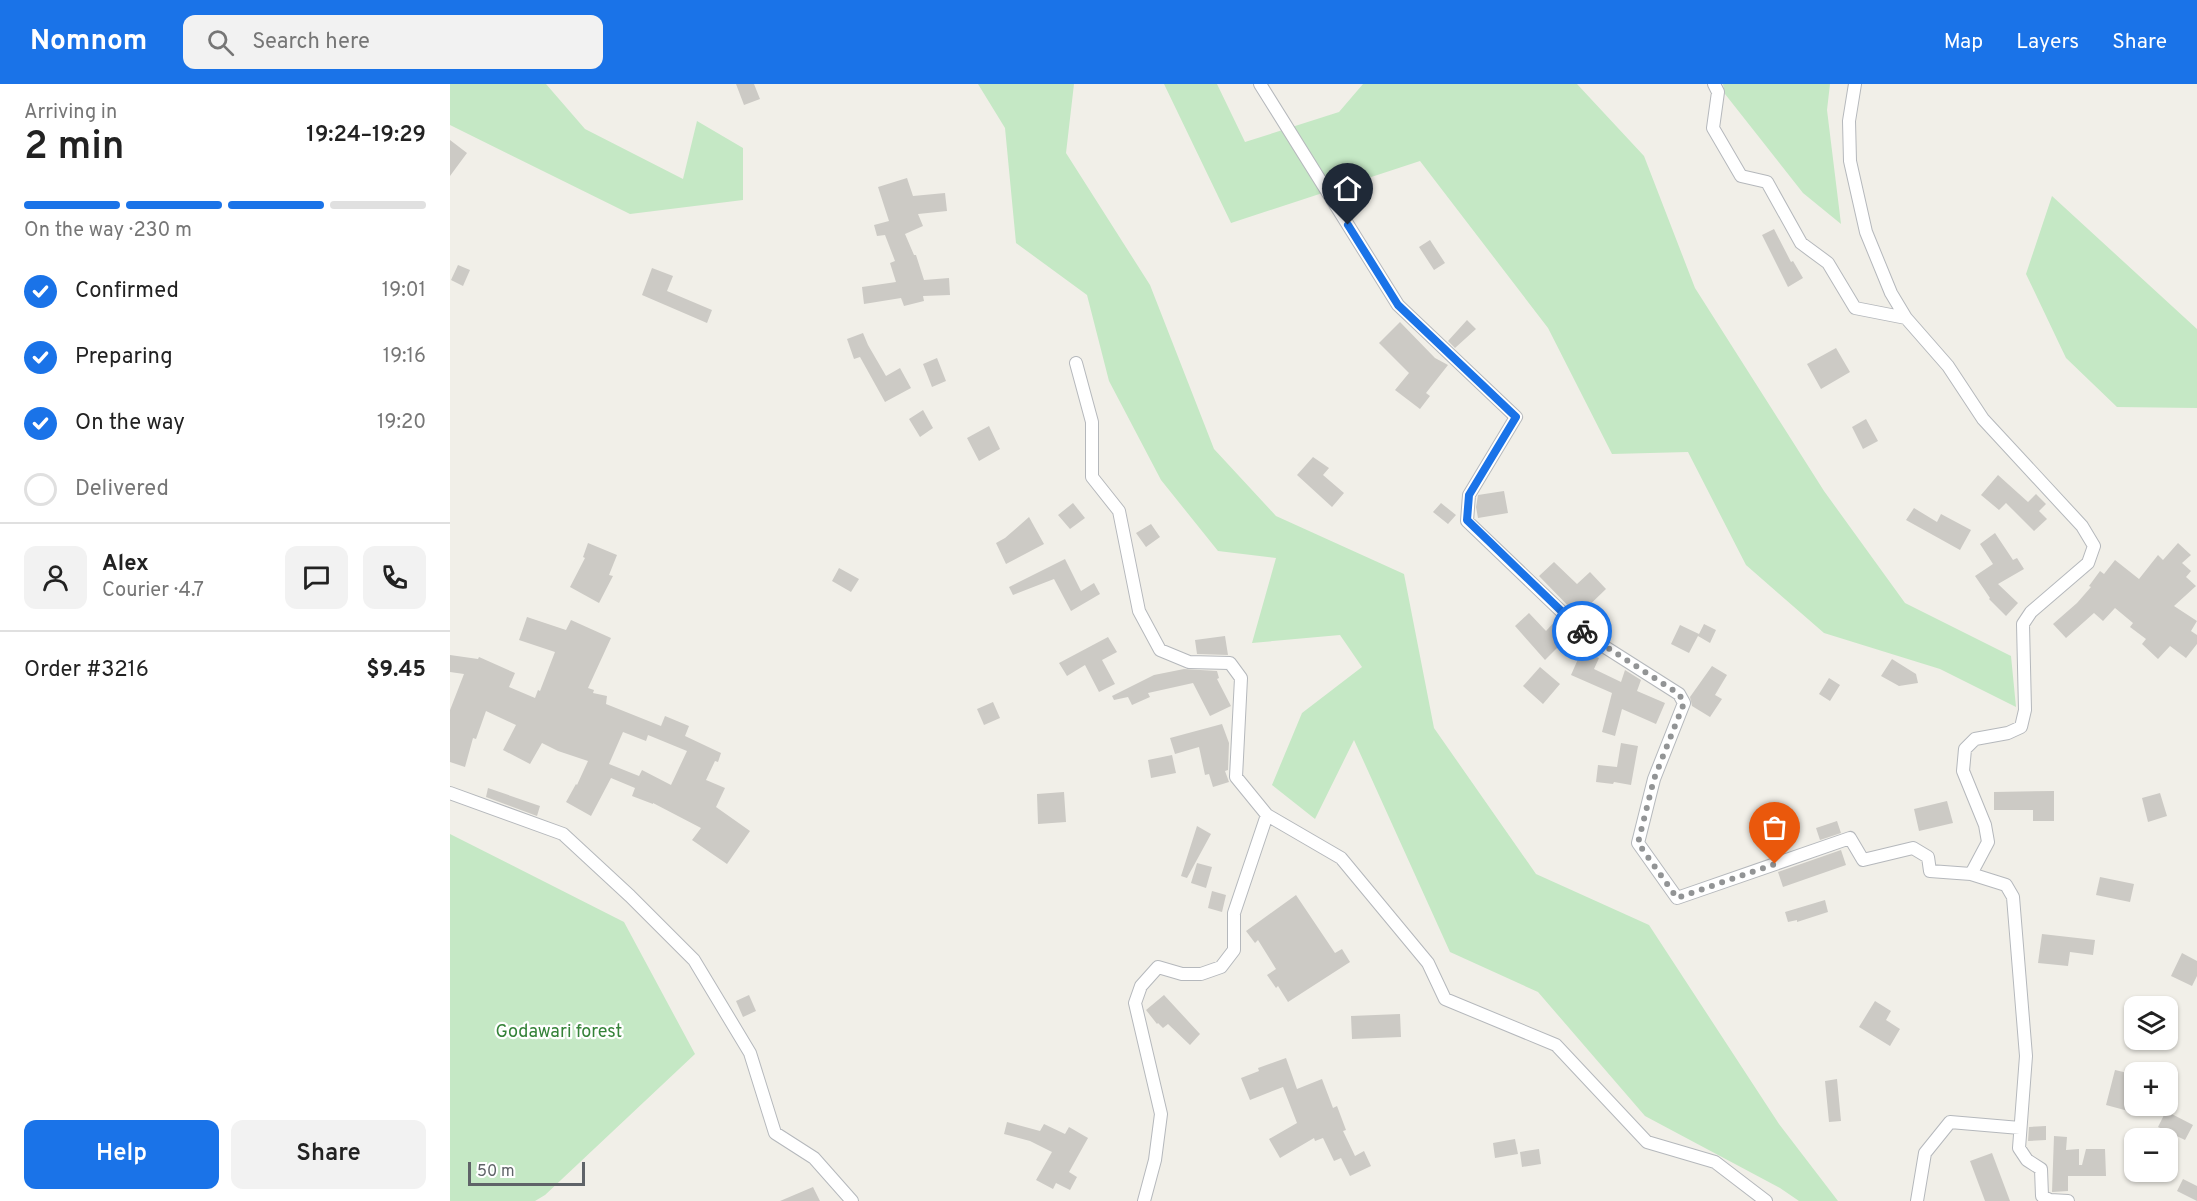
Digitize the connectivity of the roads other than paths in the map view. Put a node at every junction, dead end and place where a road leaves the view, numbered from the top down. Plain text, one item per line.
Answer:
1 (1260, 84) edge
2 (1714, 84) edge
3 (1855, 84) edge
4 (1906, 318) junction
5 (1076, 363) dead end
6 (450, 793) edge
7 (1267, 815) junction
8 (1971, 874) junction
9 (2020, 1128) junction
10 (852, 1201) edge
11 (1144, 1201) edge
12 (1766, 1201) edge
13 (1917, 1201) edge
14 (2068, 1201) edge

1 - 8 street
2 - 4 street
3 - 4 street
4 - 8 street
5 - 7 street
6 - 10 street
7 - 11 street
7 - 12 street
8 - 9 street
9 - 13 street
9 - 14 street

